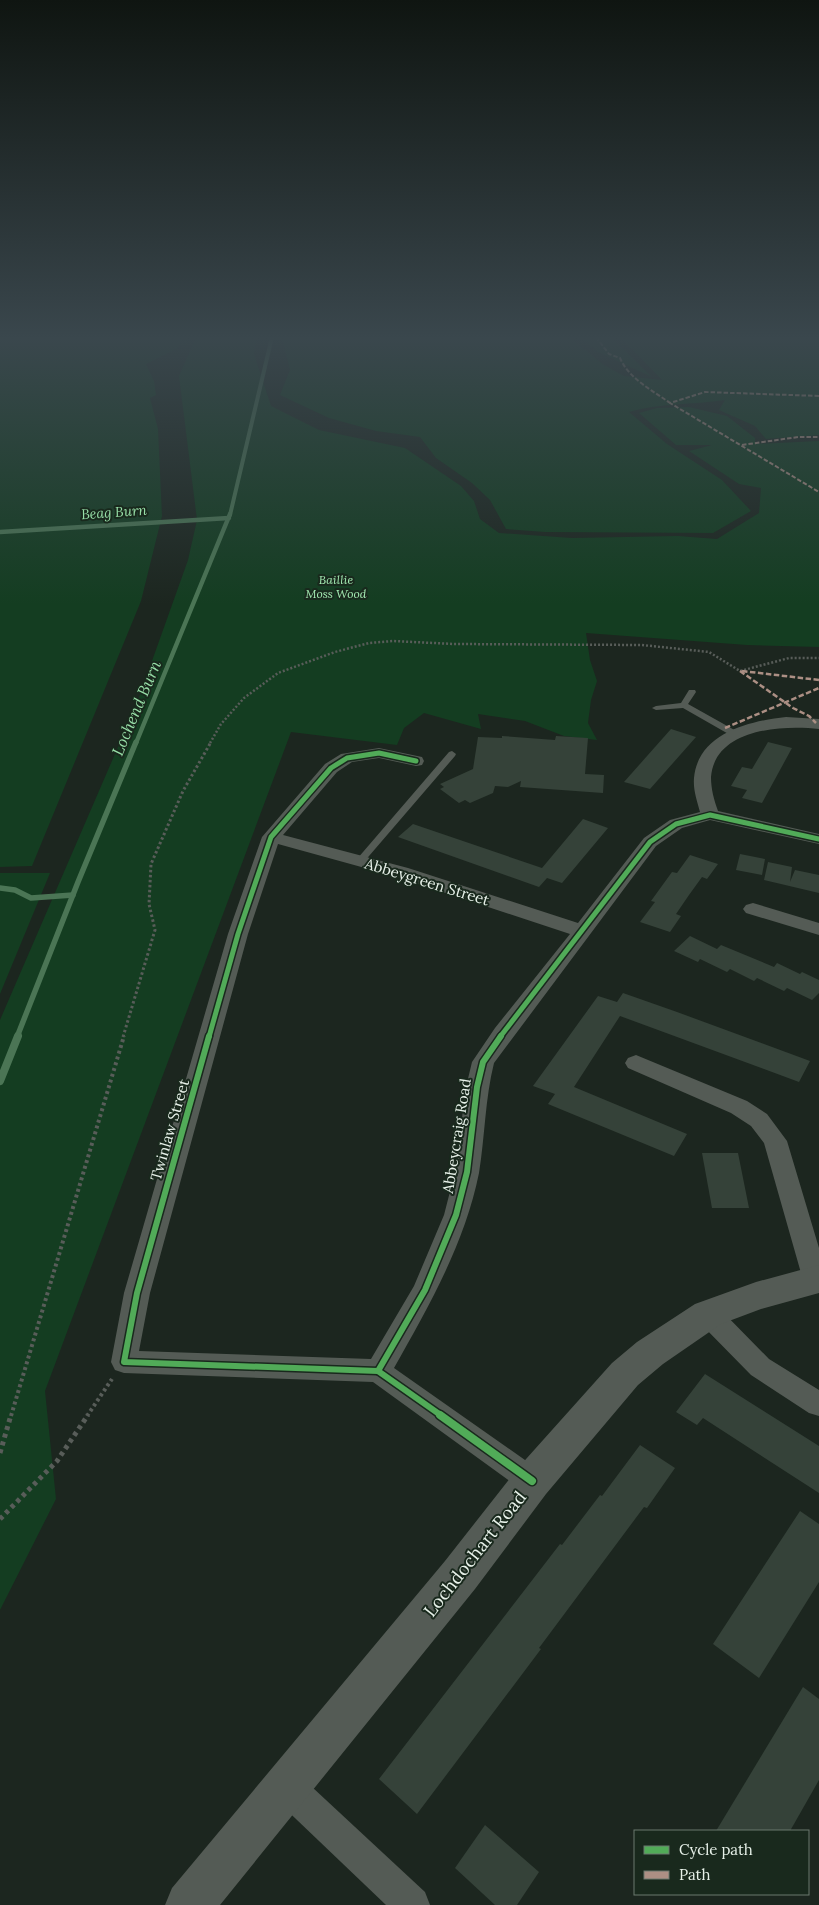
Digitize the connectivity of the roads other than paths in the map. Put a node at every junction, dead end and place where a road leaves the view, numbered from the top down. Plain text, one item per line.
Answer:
1 (692, 692) dead end
2 (684, 705) junction
3 (656, 708) dead end
4 (819, 724) edge
5 (736, 734) junction
6 (452, 754) dead end
7 (416, 761) dead end
8 (710, 815) junction
9 (271, 837) junction
10 (819, 839) edge
11 (360, 861) junction
12 (753, 909) dead end
13 (819, 929) edge
14 (582, 931) junction
15 (636, 1063) dead end
16 (817, 1279) edge
17 (708, 1314) junction
18 (378, 1371) junction
19 (819, 1404) edge
20 (532, 1480) junction
21 (286, 1786) junction
22 (189, 1905) edge
23 (412, 1905) edge

1 - 2 lane
2 - 3 lane
2 - 5 lane
4 - 5 street
5 - 8 street
6 - 11 lane
7 - 9 street, Twinlaw Street
8 - 10 street, Abbeycraig Road
8 - 14 street, Abbeycraig Road
9 - 11 street, Abbeygreen Street
9 - 18 street, Twinlaw Street
11 - 14 street, Abbeygreen Street
12 - 13 street
14 - 18 street, Abbeycraig Road
15 - 16 street
16 - 17 street, Lochdochart Road
17 - 19 street
17 - 20 street, Lochdochart Road
18 - 20 street
20 - 21 street, Lochdochart Road
21 - 22 street, Lochdochart Road
21 - 23 street

